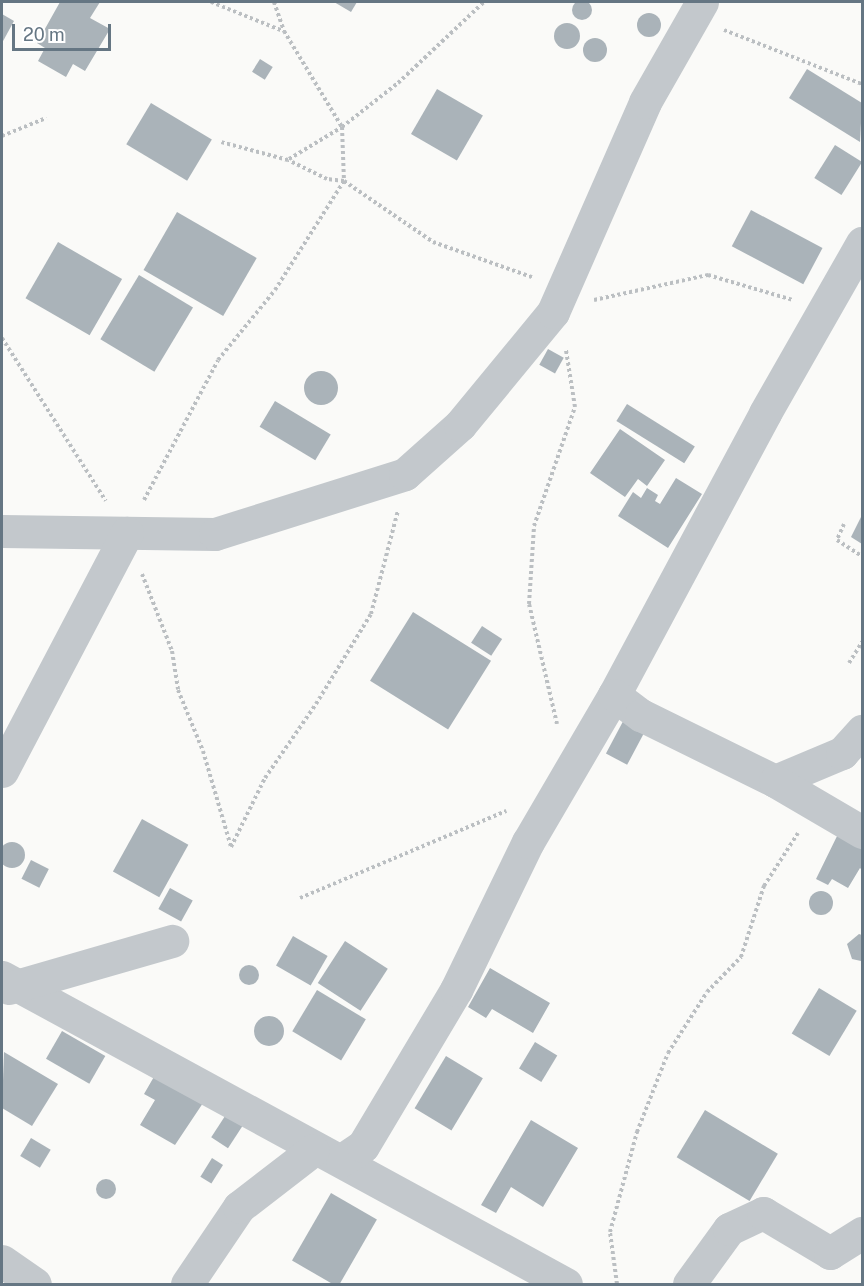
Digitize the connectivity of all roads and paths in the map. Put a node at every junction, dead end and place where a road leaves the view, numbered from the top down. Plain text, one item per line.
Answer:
1 (211, 2) edge
2 (274, 2) edge
3 (484, 2) edge
4 (697, 10) edge
5 (284, 31) junction
6 (862, 84) edge
7 (46, 118) dead end
8 (342, 127) junction
9 (2, 136) edge
10 (220, 142) dead end
11 (288, 160) junction
12 (344, 181) junction
13 (862, 243) edge
14 (825, 309) junction
15 (553, 312) junction
16 (2, 338) edge
17 (405, 474) junction
18 (844, 524) dead end
19 (2, 531) edge
20 (127, 533) junction
21 (862, 555) edge
22 (862, 642) edge
23 (849, 663) dead end
24 (614, 695) junction
25 (862, 730) edge
26 (577, 763) junction
27 (2, 771) edge
28 (775, 782) junction
29 (816, 805) junction
30 (512, 808) dead end
31 (862, 832) edge
32 (300, 898) dead end
33 (172, 941) dead end
34 (8, 984) edge
35 (328, 1155) junction
36 (862, 1233) edge
37 (2, 1260) edge
38 (35, 1284) edge
39 (188, 1284) edge
40 (566, 1284) edge
41 (617, 1284) edge
42 (688, 1284) edge

1 - 5 path
2 - 5 path
3 - 8 path
4 - 6 path
4 - 15 street
5 - 8 path
7 - 9 path
8 - 11 path
8 - 12 path
10 - 11 path
11 - 12 path
12 - 15 path
12 - 20 path
13 - 14 street
14 - 15 path
14 - 24 street
15 - 17 street
15 - 26 path
16 - 20 path
17 - 20 street
17 - 20 path
18 - 21 path
19 - 20 street
20 - 27 street
22 - 23 path
24 - 26 street
24 - 28 street
25 - 28 street
26 - 35 street
28 - 29 street
29 - 31 street
29 - 41 path
30 - 32 path
33 - 34 street
34 - 35 street
35 - 39 street
35 - 40 street
36 - 42 street
37 - 38 street

